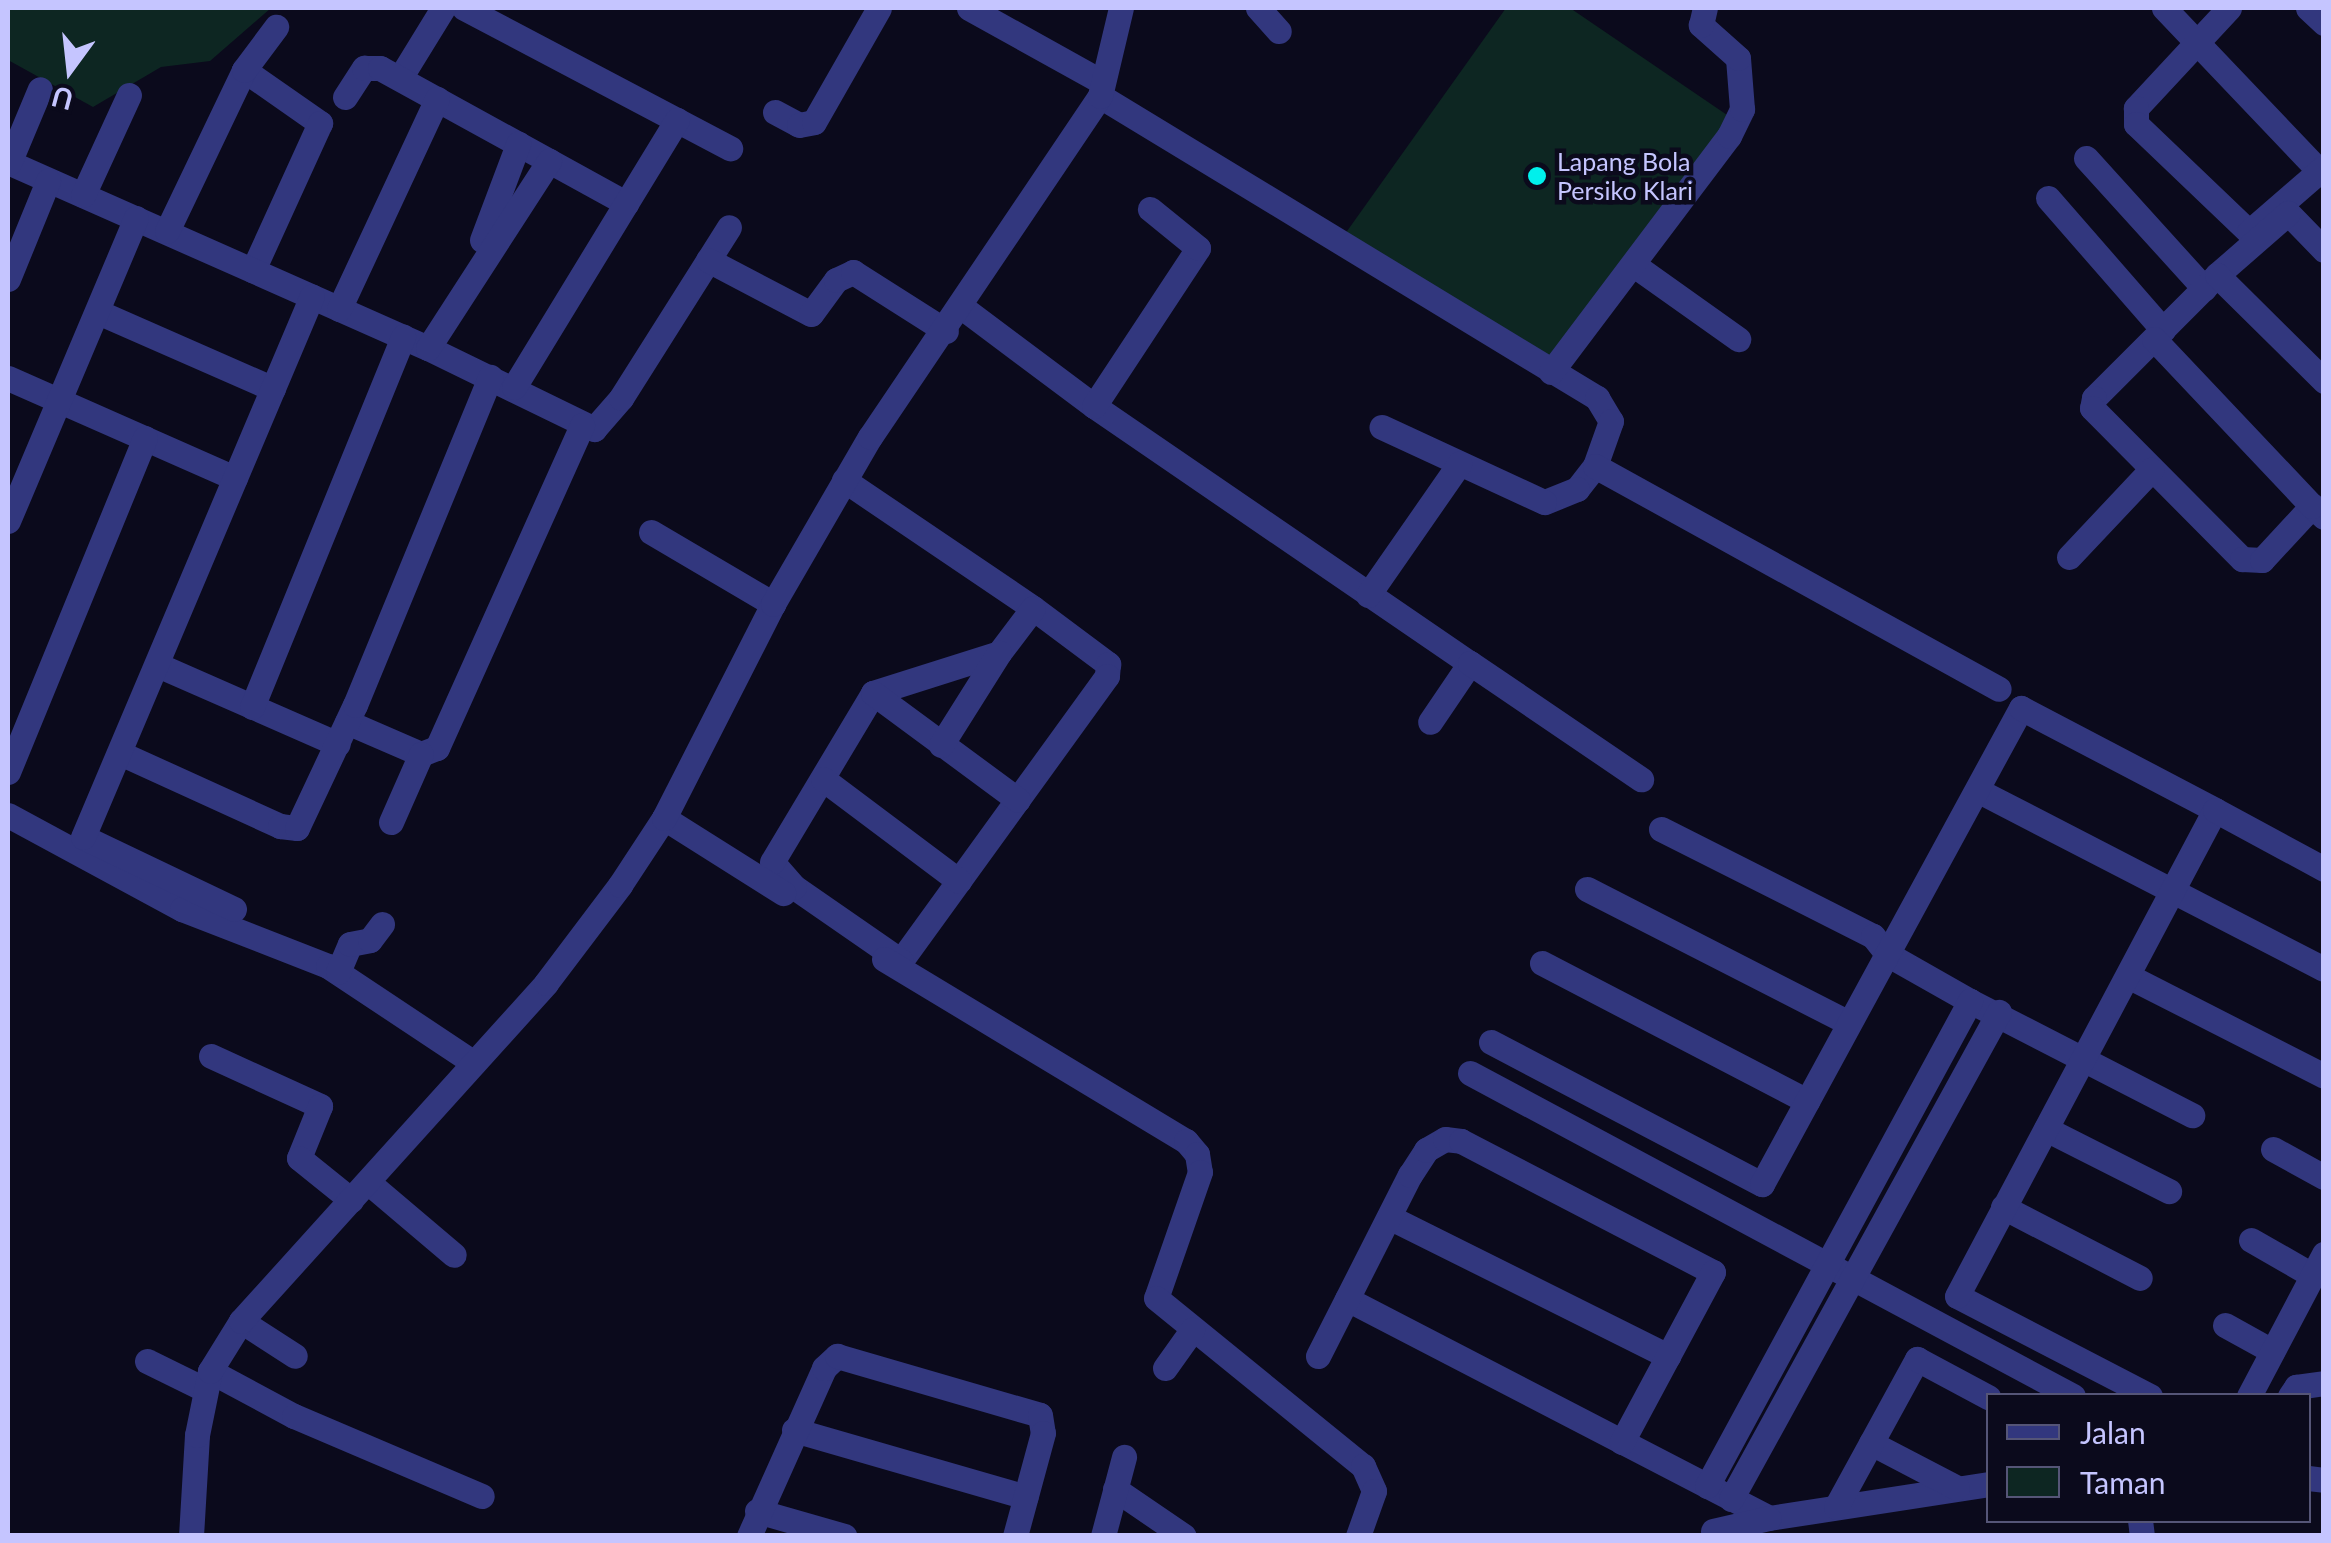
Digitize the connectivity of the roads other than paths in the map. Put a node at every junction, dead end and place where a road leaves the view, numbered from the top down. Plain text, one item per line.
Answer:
1 (442, 8) edge
2 (464, 8) edge
3 (879, 8) edge
4 (969, 8) edge
5 (1121, 8) edge
6 (1258, 8) edge
7 (1705, 8) edge
8 (2164, 8) edge
9 (2229, 8) edge
10 (2308, 8) edge
11 (2324, 23) edge
12 (276, 27) dead end
13 (1279, 31) dead end
14 (2198, 39) junction
15 (244, 70) junction
16 (400, 78) junction
17 (1100, 88) junction
18 (40, 90) dead end
19 (128, 95) dead end
20 (345, 97) dead end
21 (436, 99) junction
22 (775, 112) dead end
23 (677, 120) junction
24 (518, 144) junction
25 (730, 148) dead end
26 (2086, 158) dead end
27 (549, 161) junction
28 (8, 163) edge
29 (2322, 169) edge
30 (48, 181) junction
31 (83, 195) junction
32 (2048, 198) dead end
33 (626, 204) junction
34 (1150, 209) dead end
35 (136, 218) junction
36 (729, 227) dead end
37 (166, 231) junction
38 (2324, 250) edge
39 (708, 260) junction
40 (1634, 265) junction
41 (9, 270) edge
42 (253, 270) junction
43 (468, 278) junction
44 (2210, 281) junction
45 (312, 296) junction
46 (340, 308) junction
47 (962, 308) junction
48 (98, 312) junction
49 (946, 331) junction
50 (2158, 334) junction
51 (402, 337) junction
52 (1738, 339) dead end
53 (428, 348) junction
54 (1551, 372) junction
55 (490, 376) junction
56 (8, 378) edge
57 (2324, 380) edge
58 (514, 388) junction
59 (272, 389) junction
60 (60, 399) junction
61 (1094, 406) junction
62 (582, 425) junction
63 (1382, 427) dead end
64 (145, 438) junction
65 (1459, 464) junction
66 (1595, 466) junction
67 (18, 467) edge
68 (2152, 470) junction
69 (234, 478) junction
70 (844, 480) junction
71 (2318, 512) edge
72 (8, 521) edge
73 (651, 532) dead end
74 (2069, 557) dead end
75 (1368, 595) junction
76 (773, 604) junction
77 (1033, 608) junction
78 (999, 653) junction
79 (1470, 663) junction
80 (160, 666) junction
81 (1999, 689) dead end
82 (873, 694) junction
83 (252, 706) junction
84 (1430, 722) dead end
85 (342, 733) junction
86 (941, 744) junction
87 (122, 754) junction
88 (421, 754) junction
89 (8, 772) edge
90 (823, 779) junction
91 (1641, 779) dead end
92 (1977, 790) junction
93 (1018, 800) junction
94 (2214, 810) junction
95 (8, 815) edge
96 (664, 818) junction
97 (391, 822) dead end
98 (1660, 829) dead end
99 (2324, 868) edge
100 (960, 881) junction
101 (1587, 888) dead end
102 (2174, 890) junction
103 (234, 908) dead end
104 (382, 924) dead end
105 (1887, 954) junction
106 (1542, 963) dead end
107 (899, 965) junction
108 (2324, 969) edge
109 (338, 972) junction
110 (2128, 976) junction
111 (1970, 1001) junction
112 (1999, 1012) junction
113 (1849, 1024) junction
114 (1491, 1042) dead end
115 (2086, 1055) junction
116 (211, 1056) dead end
117 (474, 1063) junction
118 (1470, 1073) dead end
119 (2324, 1076) edge
120 (1806, 1102) junction
121 (2192, 1115) dead end
122 (2046, 1129) junction
123 (2272, 1148) dead end
124 (2324, 1176) edge
125 (360, 1192) junction
126 (2170, 1192) dead end
127 (2004, 1207) junction
128 (1389, 1217) junction
129 (2250, 1240) dead end
130 (454, 1255) dead end
131 (1827, 1264) junction
132 (2318, 1264) edge
133 (1852, 1278) junction
134 (2140, 1278) dead end
135 (1347, 1299) junction
136 (241, 1321) junction
137 (2225, 1325) dead end
138 (1192, 1330) junction
139 (2272, 1351) junction
140 (296, 1356) dead end
141 (1318, 1356) dead end
142 (1668, 1356) junction
143 (147, 1361) dead end
144 (1165, 1368) dead end
145 (207, 1380) junction
146 (2324, 1382) edge
147 (2067, 1393) edge
148 (2144, 1393) edge
149 (2251, 1393) edge
150 (2292, 1393) edge
151 (1986, 1396) edge
152 (794, 1430) junction
153 (1622, 1442) junction
154 (1871, 1444) junction
155 (1124, 1457) dead end
156 (1986, 1484) edge
157 (1706, 1486) junction
158 (1956, 1488) junction
159 (1115, 1490) junction
160 (482, 1496) dead end
161 (1026, 1497) junction
162 (1731, 1498) junction
163 (1836, 1508) junction
164 (1770, 1518) junction
165 (753, 1523) edge
166 (1713, 1531) dead end
167 (191, 1536) edge
168 (844, 1536) edge
169 (1015, 1536) edge
170 (1103, 1536) edge
171 (1184, 1536) edge
172 (1358, 1536) edge

1 - 16 street
2 - 23 street
3 - 22 street
4 - 17 street
5 - 17 street
6 - 13 street
7 - 40 street
8 - 14 street
9 - 14 street
10 - 11 street
12 - 15 street
14 - 29 street
14 - 29 street
15 - 37 street
15 - 42 street
16 - 20 street
16 - 21 street
17 - 47 street
17 - 54 street
18 - 28 street
19 - 31 street
21 - 24 street
21 - 46 street
23 - 25 street
23 - 33 street
24 - 27 street
24 - 43 street
26 - 44 street
27 - 33 street
27 - 43 street
28 - 30 street
30 - 31 street
30 - 41 street
31 - 35 street
32 - 50 street
33 - 58 street
34 - 61 street
35 - 37 street
35 - 48 street
36 - 39 street
37 - 42 street
38 - 44 street
39 - 49 street
39 - 62 street
40 - 52 street
40 - 54 street
42 - 45 street
43 - 53 street
44 - 50 street
44 - 57 street
45 - 46 street
45 - 59 street
46 - 51 street
47 - 49 street
47 - 61 street
48 - 59 street
48 - 60 street
49 - 70 street
50 - 68 street
50 - 71 street
51 - 53 street
51 - 83 street
53 - 55 street
54 - 66 street
55 - 58 street
55 - 85 street
56 - 60 street
58 - 62 street
59 - 69 street
60 - 64 street
60 - 67 street
61 - 75 street
62 - 88 street
63 - 65 street
64 - 69 street
64 - 89 street
65 - 66 street
65 - 75 street
66 - 81 street
67 - 72 street
68 - 71 street
68 - 74 street
69 - 80 street
70 - 76 street
70 - 77 street
73 - 76 street
75 - 79 street
76 - 96 street
77 - 78 street
77 - 93 street
78 - 82 street
78 - 86 street
79 - 84 street
79 - 91 street
80 - 83 street
80 - 87 street
82 - 86 street
82 - 90 street
83 - 85 street
85 - 87 street
85 - 88 street
86 - 93 street
87 - 103 street
88 - 97 street
90 - 100 street
90 - 107 street
92 - 94 street
92 - 102 street
92 - 105 street
93 - 100 street
94 - 99 street
94 - 102 street
95 - 109 street
96 - 107 street
96 - 117 street
98 - 105 street
100 - 107 street
101 - 113 street
102 - 108 street
102 - 110 street
104 - 109 street
105 - 111 street
105 - 113 street
106 - 120 street
107 - 138 street
109 - 117 street
110 - 115 street
110 - 119 street
111 - 112 street
111 - 131 street
112 - 115 street
112 - 133 street
113 - 120 street
114 - 120 street
115 - 121 street
115 - 122 street
116 - 125 street
117 - 125 street
118 - 131 street
122 - 126 street
122 - 127 street
123 - 124 street
125 - 130 street
125 - 136 street
127 - 134 street
127 - 148 street
128 - 135 street
128 - 142 street
128 - 142 street
129 - 132 street
131 - 133 street
131 - 157 street
132 - 139 street
133 - 147 street
133 - 162 street
135 - 141 street
135 - 153 street
136 - 140 street
136 - 145 street
137 - 139 street
138 - 144 street
138 - 172 street
139 - 149 street
142 - 153 street
143 - 145 street
145 - 160 street
145 - 167 street
146 - 150 street
151 - 154 street
152 - 161 street
152 - 161 street
152 - 165 street
153 - 157 street
154 - 158 street
154 - 163 street
155 - 159 street
156 - 158 street
157 - 162 street
158 - 163 street
159 - 170 street
159 - 171 street
161 - 169 street
162 - 164 street
163 - 164 street
164 - 166 street
165 - 168 street

